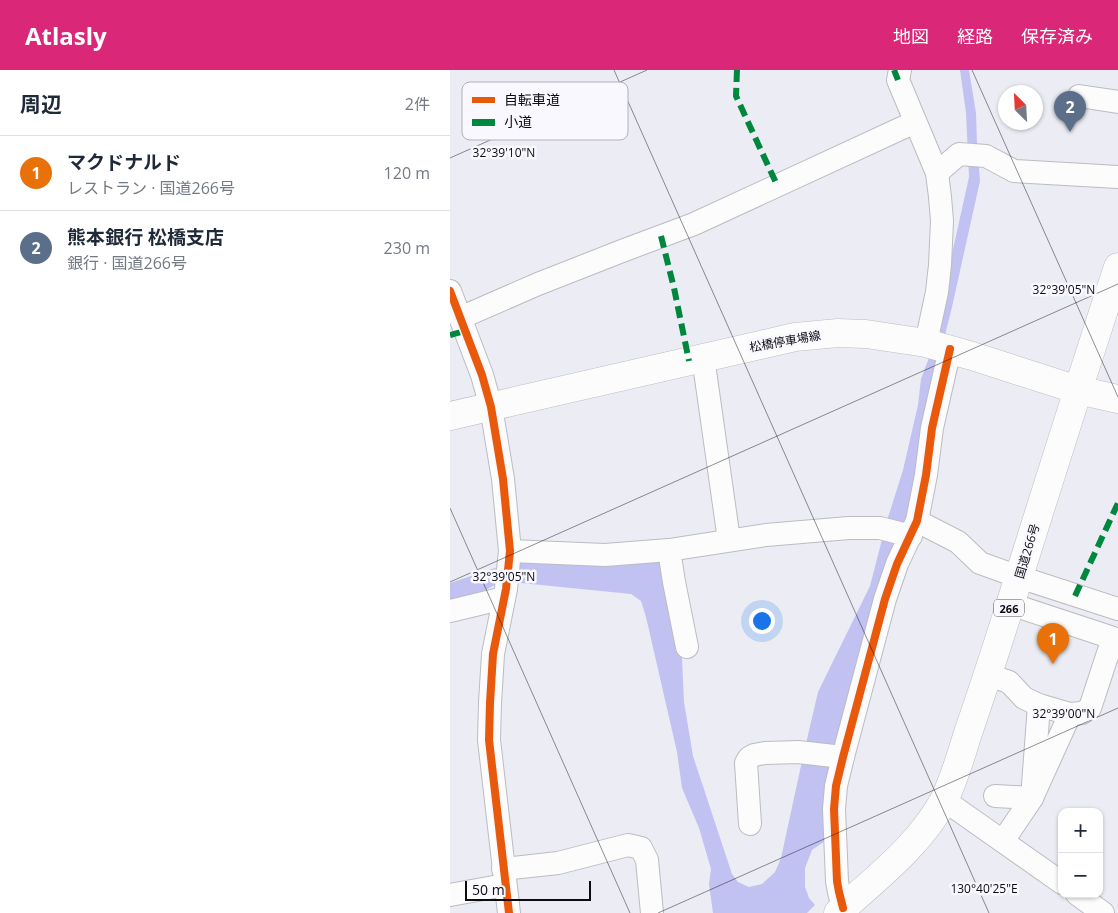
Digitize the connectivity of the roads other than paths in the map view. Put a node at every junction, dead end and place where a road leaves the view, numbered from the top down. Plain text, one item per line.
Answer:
1 (900, 70) edge
2 (1079, 96) dead end
3 (1118, 102) edge
4 (915, 122) junction
5 (937, 173) junction
6 (1118, 177) edge
7 (1118, 267) edge
8 (450, 291) edge
9 (460, 318) junction
10 (938, 346) junction
11 (703, 357) junction
12 (1078, 390) junction
13 (1118, 399) edge
14 (491, 407) junction
15 (450, 416) edge
16 (911, 530) junction
17 (729, 540) junction
18 (669, 550) junction
19 (510, 556) junction
20 (1019, 577) junction
21 (505, 594) junction
22 (1010, 604) junction
23 (1118, 609) edge
24 (450, 611) edge
25 (687, 647) dead end
26 (988, 675) junction
27 (1039, 705) junction
28 (1070, 714) junction
29 (840, 757) junction
30 (995, 796) dead end
31 (1032, 798) junction
32 (944, 800) junction
33 (750, 824) dead end
34 (1003, 841) junction
35 (504, 877) junction
36 (1058, 881) edge
37 (450, 895) edge
38 (1082, 898) edge
39 (841, 911) edge
40 (509, 913) edge
41 (652, 913) edge
42 (1103, 913) edge

1 - 4 street
2 - 3 street
4 - 5 street
4 - 9 street
5 - 6 street
5 - 10 street
7 - 12 main road, 国道266号 / 266
8 - 9 street
9 - 14 street
10 - 11 main road, 松橋停車場線
10 - 12 main road, 松橋停車場線
10 - 16 street
11 - 14 main road, 松橋停車場線
11 - 17 street
12 - 13 main road, 松橋停車場線
12 - 20 main road, 国道266号 / 266
14 - 15 main road, 松橋停車場線
14 - 19 street
16 - 17 street
16 - 20 street
16 - 29 street
17 - 18 street
18 - 19 street
18 - 25 street
19 - 21 street
20 - 22 main road, 国道266号 / 266
20 - 23 street
21 - 24 street
21 - 35 street
22 - 26 main road, 国道266号 / 266
22 - 28 street
26 - 27 street
26 - 32 main road, 国道266号 / 266
27 - 28 street
27 - 31 street
28 - 31 street
29 - 33 street
29 - 39 street
30 - 31 street
31 - 34 street
32 - 34 street
32 - 39 main road, 国道266号 / 266
34 - 36 street
35 - 37 street
35 - 40 street
35 - 41 street
38 - 42 street

